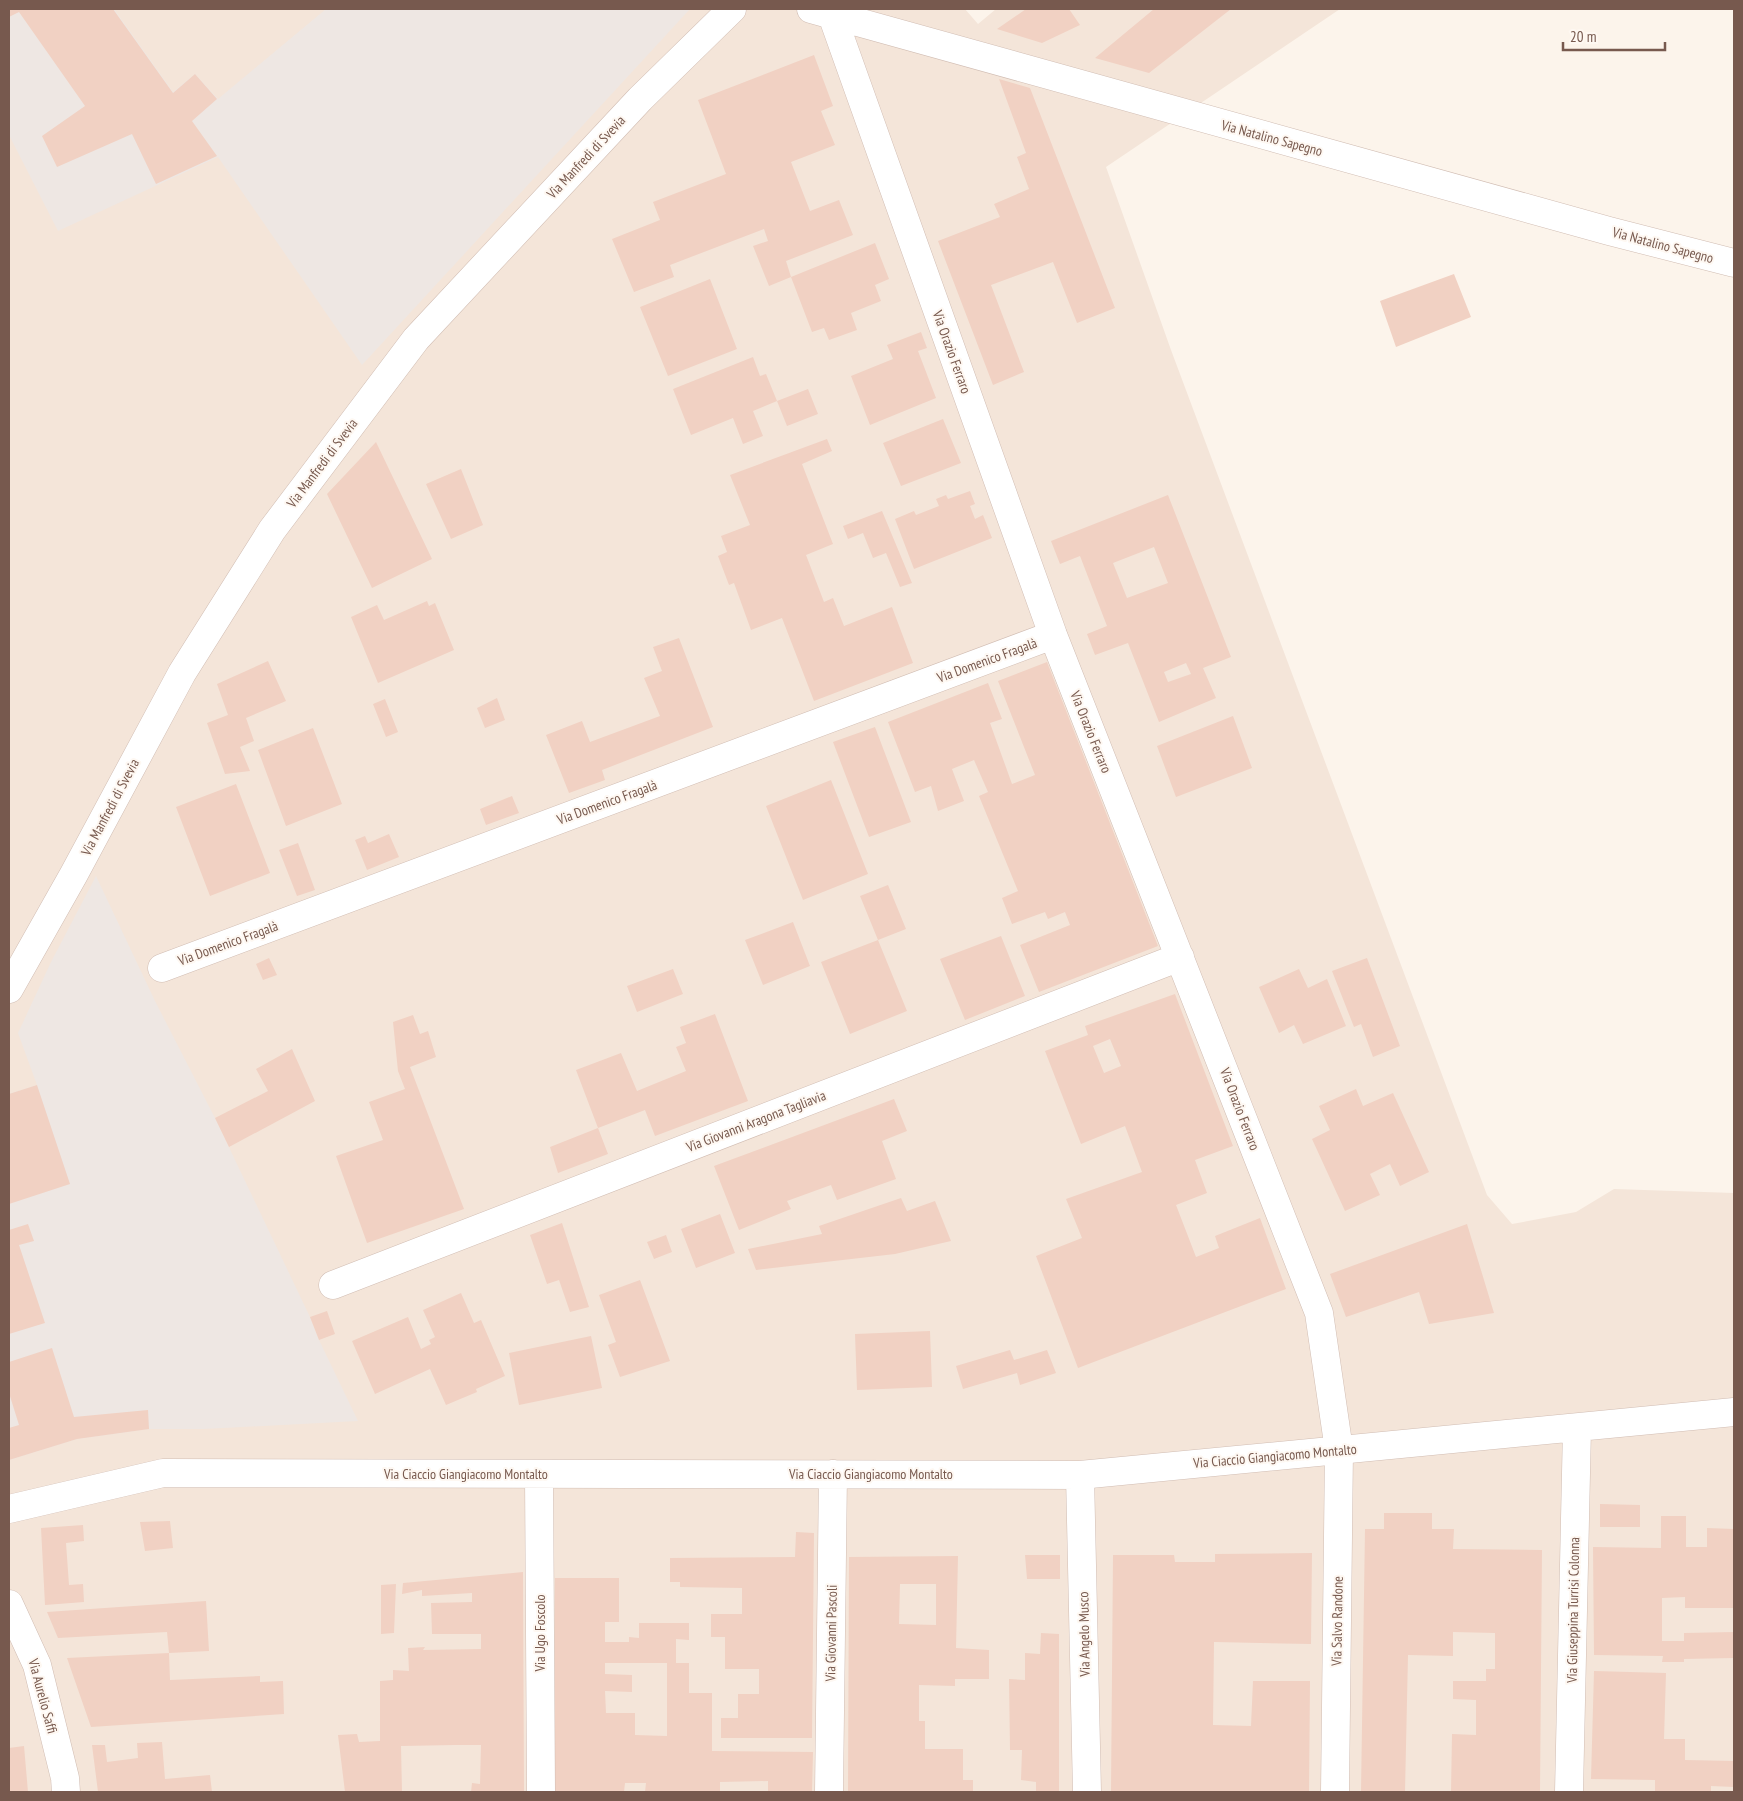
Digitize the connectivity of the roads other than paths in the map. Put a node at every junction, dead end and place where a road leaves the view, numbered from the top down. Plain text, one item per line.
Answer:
1 (732, 9) edge
2 (822, 12) edge
3 (1734, 263) edge
4 (1053, 635) junction
5 (1180, 957) junction
6 (162, 968) dead end
7 (9, 990) edge
8 (332, 1285) dead end
9 (1734, 1412) edge
10 (1576, 1428) junction
11 (1339, 1450) junction
12 (539, 1474) junction
13 (833, 1474) junction
14 (1080, 1475) junction
15 (9, 1509) edge
16 (9, 1604) edge
17 (66, 1792) edge
18 (541, 1792) edge
19 (829, 1792) edge
20 (1087, 1792) edge
21 (1335, 1792) edge
22 (1569, 1792) edge

1 - 7 street, Via Manfredi di Svevia
2 - 3 street, Via Natalino Sapegno
2 - 4 street, Via Orazio Ferraro
4 - 5 street, Via Orazio Ferraro
4 - 6 street, Via Domenico Fragalà
5 - 8 street, Via Giovanni Aragona Tagliavia
5 - 11 street, Via Orazio Ferraro
9 - 10 street, Via Ciaccio Giangiacomo Montalto
10 - 11 street, Via Ciaccio Giangiacomo Montalto
10 - 22 street, Via Giuseppina Turrisi Colonna
11 - 14 street, Via Ciaccio Giangiacomo Montalto
11 - 21 street, Via Salvo Randone
12 - 13 street, Via Ciaccio Giangiacomo Montalto
12 - 15 street, Via Ciaccio Giangiacomo Montalto
12 - 18 street, Via Ugo Foscolo
13 - 14 street, Via Ciaccio Giangiacomo Montalto
13 - 19 street, Via Giovanni Pascoli
14 - 20 street, Via Angelo Musco
16 - 17 street, Via Aurelio Saffi

